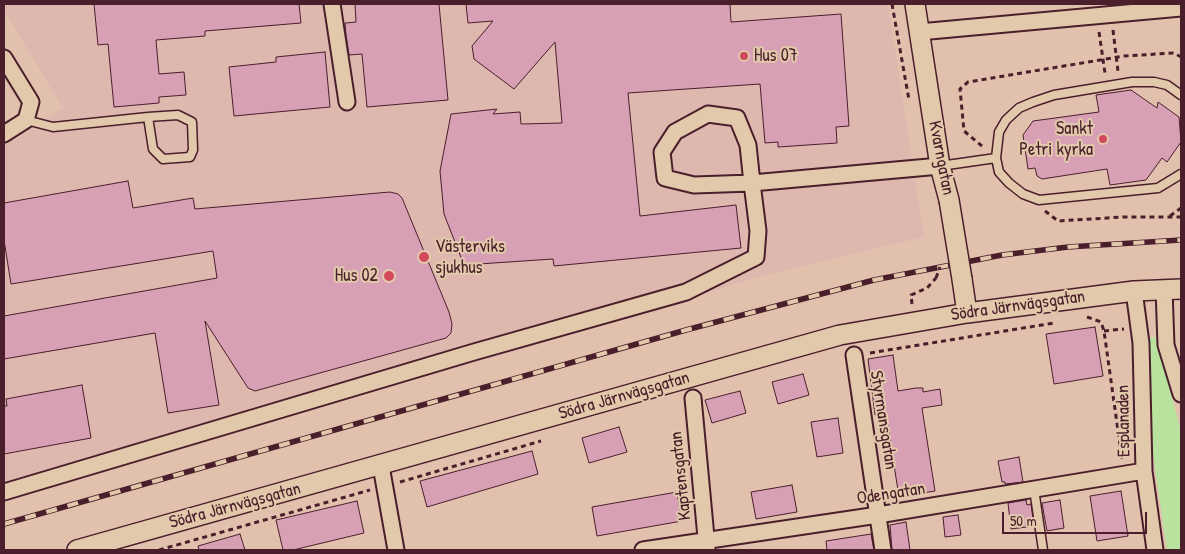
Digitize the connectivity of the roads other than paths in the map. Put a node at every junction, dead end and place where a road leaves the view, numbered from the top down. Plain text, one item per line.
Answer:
1 (332, 4) edge
2 (915, 4) edge
3 (1130, 8) edge
4 (1181, 8) edge
5 (919, 32) junction
6 (4, 58) edge
7 (1181, 95) edge
8 (347, 102) dead end
9 (148, 118) junction
10 (26, 120) junction
11 (4, 134) edge
12 (996, 158) junction
13 (940, 166) junction
14 (1181, 174) edge
15 (752, 183) junction
16 (1173, 289) edge
17 (1134, 291) junction
18 (968, 313) junction
19 (854, 355) dead end
20 (1181, 394) edge
21 (693, 398) dead end
22 (381, 466) junction
23 (1144, 472) junction
24 (1034, 490) junction
25 (4, 492) edge
26 (878, 515) junction
27 (707, 545) edge
28 (77, 550) edge
29 (396, 550) edge
30 (643, 550) edge
31 (883, 550) edge
32 (1043, 550) edge
33 (1155, 550) edge

1 - 8 street
2 - 5 street, Kvarngatan
3 - 4 street
3 - 5 street
5 - 13 street, Kvarngatan
6 - 10 street
7 - 12 lane
9 - 9 lane
9 - 10 lane
10 - 11 street
12 - 13 lane
12 - 14 lane
13 - 15 street
13 - 18 street, Kvarngatan, bridge
15 - 15 street
15 - 25 street
16 - 17 street, Södra Järnvägsgatan
16 - 20 street
17 - 18 street, Södra Järnvägsgatan
17 - 23 street, Esplanaden
18 - 22 street, Södra Järnvägsgatan
19 - 26 street, Styrmansgatan
21 - 27 street, Kaptensgatan
22 - 28 street, Södra Järnvägsgatan
22 - 29 street
23 - 24 street, Odengatan
23 - 33 street, Esplanaden
24 - 26 street, Odengatan
24 - 32 lane
26 - 27 street, Odengatan
26 - 31 street, Styrmansgatan
27 - 30 street, Odengatan

